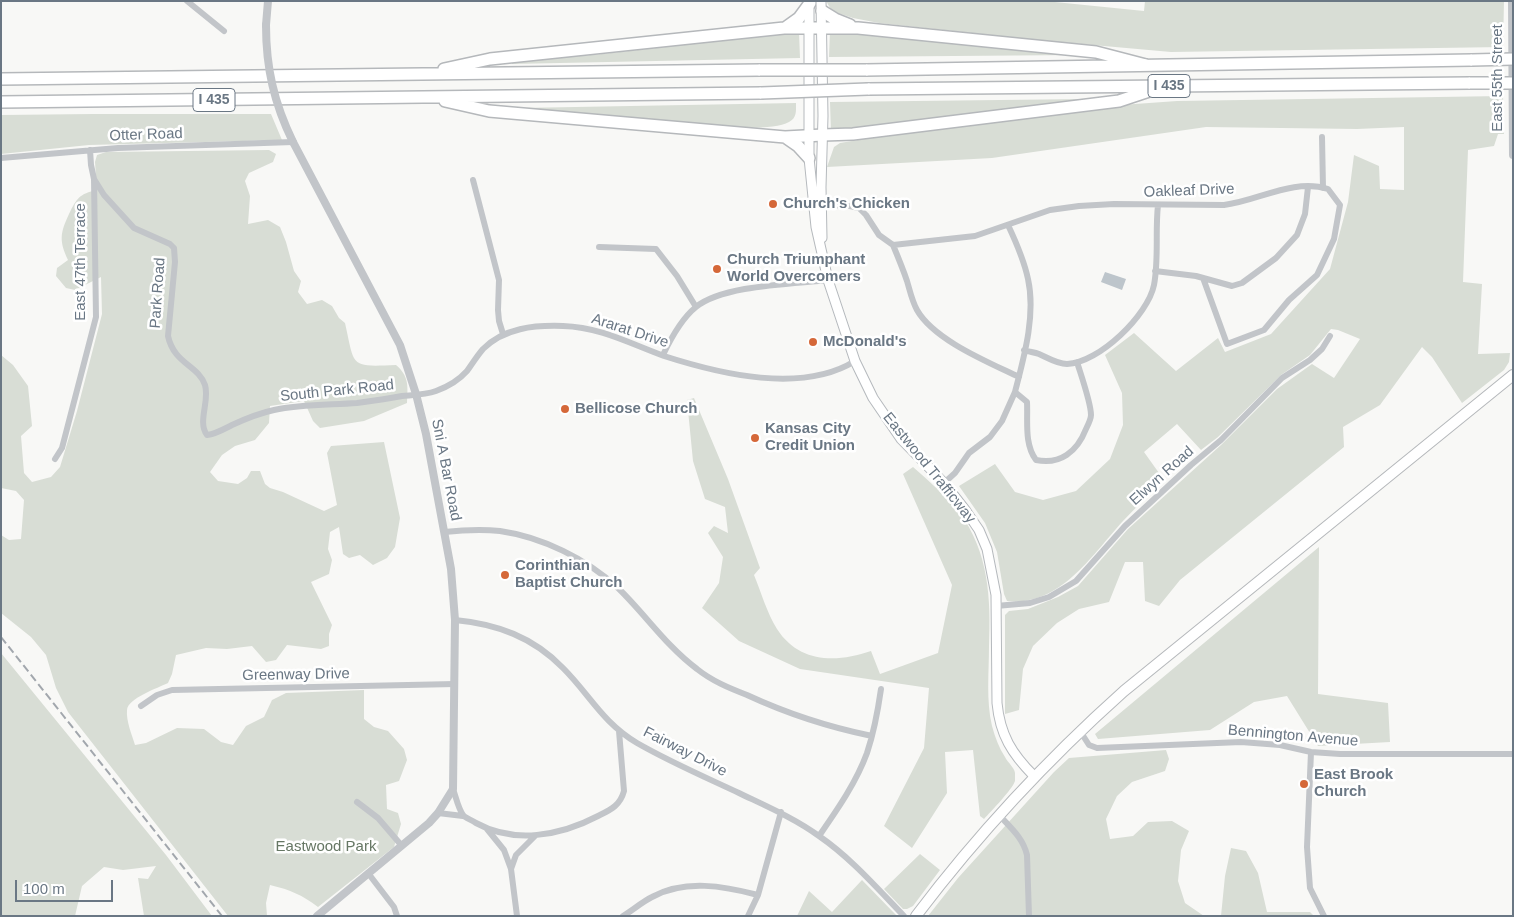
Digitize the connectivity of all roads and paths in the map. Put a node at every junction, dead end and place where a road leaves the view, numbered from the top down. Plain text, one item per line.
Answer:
1 (187, 1) edge
2 (268, 1) edge
3 (1512, 1) edge
4 (815, 4) edge
5 (784, 28) junction
6 (809, 28) junction
7 (822, 28) junction
8 (858, 28) junction
9 (224, 31) dead end
10 (1513, 59) edge
11 (1146, 65) junction
12 (420, 74) junction
13 (1, 79) edge
14 (1513, 83) edge
15 (1164, 86) junction
16 (426, 97) junction
17 (1, 102) edge
18 (808, 135) junction
19 (823, 135) junction
20 (784, 137) junction
21 (1322, 137) dead end
22 (293, 142) junction
23 (90, 150) junction
24 (1513, 155) edge
25 (1, 158) edge
26 (809, 158) junction
27 (94, 179) junction
28 (473, 180) dead end
29 (1308, 188) junction
30 (1323, 188) junction
31 (1158, 205) junction
32 (821, 206) junction
33 (1008, 225) junction
34 (894, 245) junction
35 (599, 247) dead end
36 (821, 247) junction
37 (1155, 271) junction
38 (1204, 278) junction
39 (828, 280) junction
40 (696, 307) junction
41 (503, 334) junction
42 (1330, 336) dead end
43 (1024, 350) junction
44 (663, 355) junction
45 (855, 361) junction
46 (1077, 362) junction
47 (1513, 375) edge
48 (1019, 377) junction
49 (1015, 392) junction
50 (416, 394) junction
51 (205, 433) joint
52 (55, 458) dead end
53 (944, 483) junction
54 (444, 532) junction
55 (996, 606) junction
56 (455, 620) junction
57 (455, 684) junction
58 (881, 689) dead end
59 (141, 706) dead end
60 (619, 731) junction
61 (1080, 731) junction
62 (872, 736) junction
63 (1310, 752) junction
64 (1513, 754) edge
65 (1034, 776) junction
66 (452, 790) junction
67 (357, 802) dead end
68 (780, 812) junction
69 (438, 813) junction
70 (463, 816) junction
71 (1000, 816) junction
72 (487, 829) junction
73 (535, 836) junction
74 (819, 836) junction
75 (402, 846) junction
76 (511, 868) junction
77 (368, 873) junction
78 (758, 895) junction
79 (316, 916) edge
80 (397, 916) edge
81 (517, 916) edge
82 (623, 916) edge
83 (748, 916) edge
84 (904, 916) edge
85 (916, 916) edge
86 (1029, 916) edge
87 (1324, 916) edge

1 - 9 street
2 - 22 street, Sni A Bar Road, bridge
3 - 24 street, East 55th Street
4 - 5 highway
4 - 6 main road, Eastwood Trafficway
4 - 7 main road, Eastwood Trafficway
4 - 8 highway
5 - 6 highway
5 - 12 highway
6 - 7 highway
6 - 18 main road, Eastwood Trafficway
7 - 8 highway
7 - 19 main road, Eastwood Trafficway
8 - 11 highway
10 - 11 highway, I 435, bridge
11 - 12 highway, I 435, bridge
12 - 13 highway, I 435
14 - 15 highway, I 435, bridge
15 - 16 highway, I 435, bridge
15 - 19 highway
16 - 17 highway, I 435
16 - 20 highway
18 - 19 highway
18 - 20 highway
18 - 26 main road, Eastwood Trafficway
19 - 32 main road, Eastwood Trafficway
20 - 26 highway
21 - 30 street
22 - 23 street, Otter Road
22 - 50 street, Sni A Bar Road
23 - 25 street, Otter Road
23 - 27 street, East 47th Terrace
26 - 36 main road, Eastwood Trafficway
27 - 51 street, Park Road
27 - 52 street, East 47th Terrace
28 - 41 street
29 - 30 street, Oakleaf Drive
29 - 31 street, Oakleaf Drive
29 - 38 street
30 - 38 street
31 - 33 street, Oakleaf Drive
31 - 37 street
32 - 34 street
32 - 36 main road, Eastwood Trafficway
33 - 34 street, Oakleaf Drive
33 - 43 street
34 - 48 street
35 - 40 street
36 - 39 main road, Eastwood Trafficway
37 - 38 street
37 - 46 street
39 - 40 street
39 - 45 main road, Eastwood Trafficway
40 - 44 street
41 - 44 street, Ararat Drive
41 - 50 street, Ararat Drive
42 - 55 street, Elwyn Road
43 - 46 street
43 - 48 street
44 - 45 street, Ararat Drive
45 - 53 main road, Eastwood Trafficway
46 - 49 street
47 - 61 highway
48 - 49 street
49 - 53 street
50 - 51 street, South Park Road
50 - 54 street, Sni A Bar Road
53 - 55 main road, Eastwood Trafficway
54 - 56 street, Sni A Bar Road
54 - 62 street
55 - 65 main road, Eastwood Trafficway
56 - 57 street, Sni A Bar Road
56 - 60 street, Fairway Drive
57 - 59 street, Greenway Drive
57 - 66 street, Sni A Bar Road
58 - 62 street
60 - 68 street, Fairway Drive
60 - 73 street
61 - 63 street, Bennington Avenue
61 - 65 highway
62 - 74 street
63 - 64 street, Bennington Avenue
63 - 87 street
65 - 71 highway
66 - 69 street, Sni A Bar Road
66 - 70 street
67 - 75 street
68 - 74 street, Fairway Drive
68 - 78 street
69 - 70 street
69 - 75 street, Sni A Bar Road
70 - 72 street
71 - 85 highway
71 - 86 street
72 - 73 street
72 - 76 street
73 - 76 street
74 - 84 street, Fairway Drive
75 - 77 street, Sni A Bar Road
76 - 81 street
77 - 79 street, Sni A Bar Road
77 - 80 street
78 - 82 street
78 - 83 street

